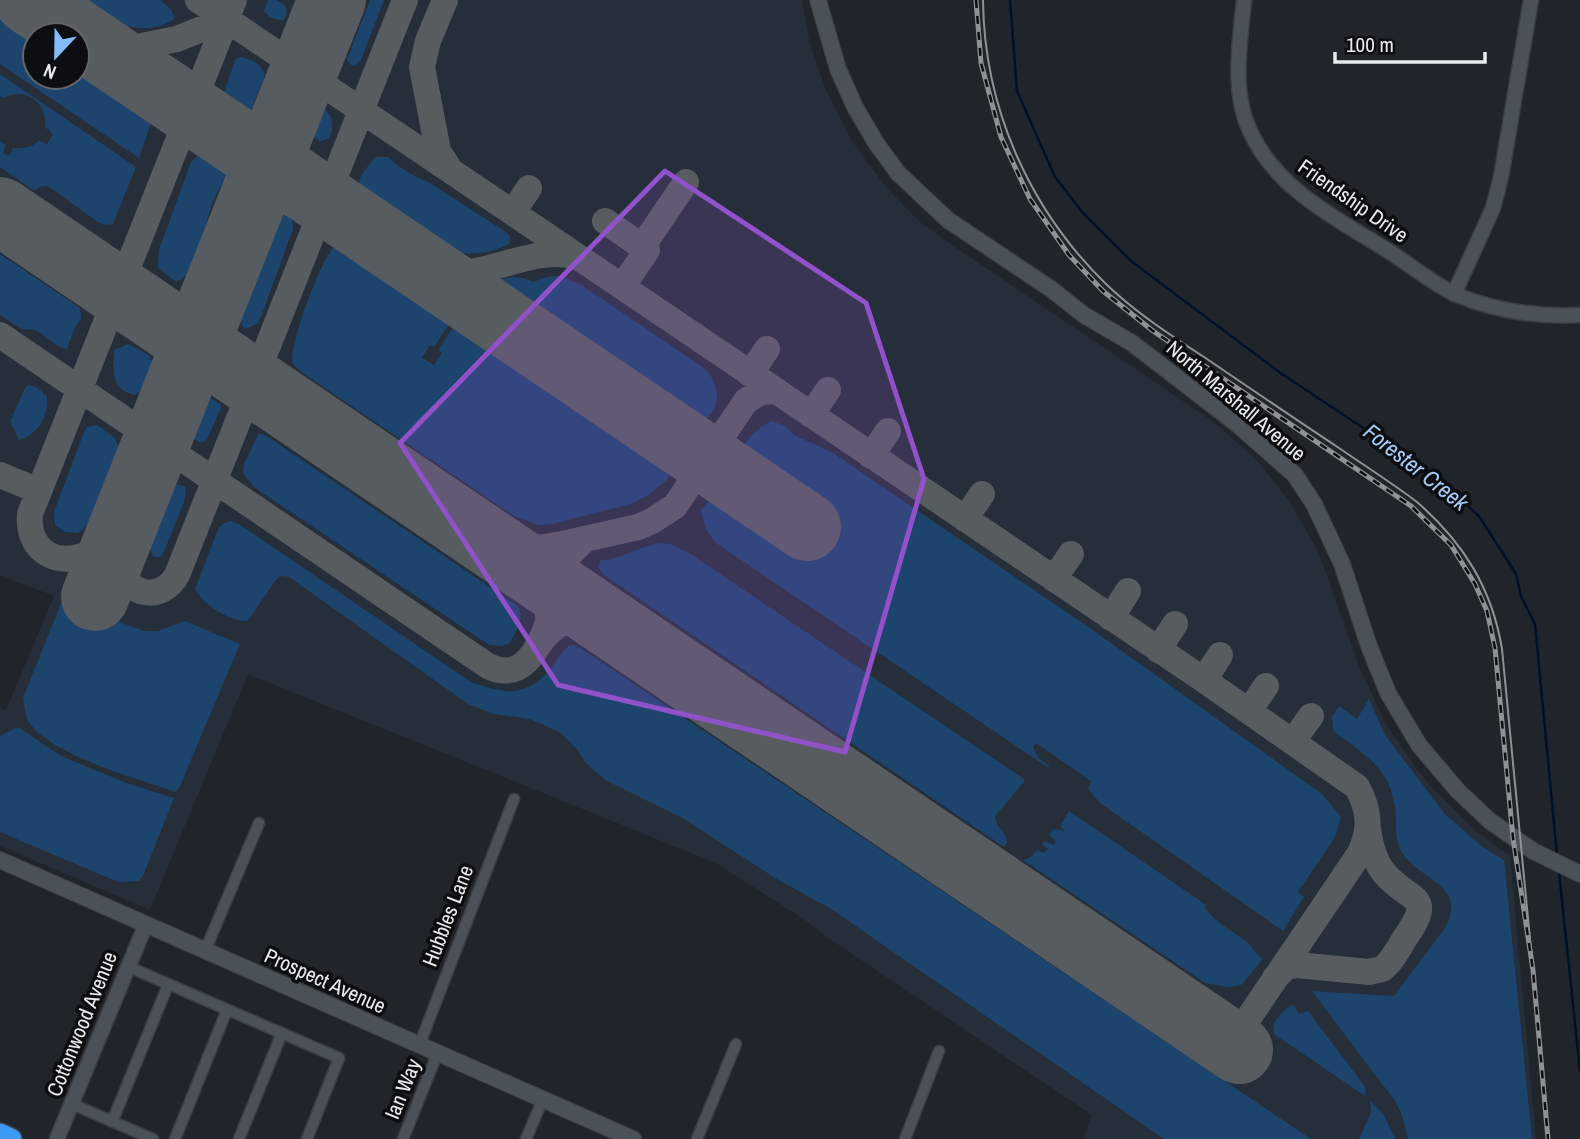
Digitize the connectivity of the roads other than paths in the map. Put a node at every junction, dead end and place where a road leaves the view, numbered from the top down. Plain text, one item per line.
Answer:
1 (818, 0) edge
2 (1244, 0) edge
3 (1531, 0) edge
4 (1454, 294) junction
5 (1580, 315) edge
6 (514, 799) dead end
7 (259, 823) dead end
8 (0, 860) edge
9 (1580, 874) edge
10 (146, 924) junction
11 (205, 951) junction
12 (129, 967) junction
13 (168, 985) junction
14 (227, 1010) junction
15 (282, 1033) junction
16 (736, 1044) dead end
17 (419, 1046) junction
18 (939, 1051) dead end
19 (438, 1052) junction
20 (543, 1099) junction
21 (72, 1104) junction
22 (112, 1122) junction
23 (0, 1134) edge
24 (11, 1139) edge
25 (57, 1139) edge
26 (153, 1139) edge
27 (175, 1139) edge
28 (239, 1139) edge
29 (307, 1139) edge
30 (403, 1139) edge
31 (526, 1139) edge
32 (633, 1139) edge
33 (697, 1139) edge
34 (905, 1139) edge

1 - 9 main road, North Marshall Avenue
2 - 4 street, Friendship Drive
3 - 4 street
4 - 5 street, Friendship Drive
6 - 17 street, Hubbles Lane
7 - 11 street
8 - 10 main road, Prospect Avenue
10 - 11 main road, Prospect Avenue
10 - 12 street, Cottonwood Avenue
11 - 17 main road, Prospect Avenue
12 - 13 street
12 - 21 street, Cottonwood Avenue
13 - 14 street
13 - 22 street
14 - 15 street
14 - 27 street
15 - 28 street
15 - 29 street
16 - 33 street
17 - 19 main road, Prospect Avenue
18 - 34 street
19 - 20 main road, Prospect Avenue
19 - 30 street, Ian Way
20 - 31 street
20 - 32 main road, Prospect Avenue
21 - 22 street
21 - 25 street, Cottonwood Avenue
22 - 26 street
23 - 24 highway

